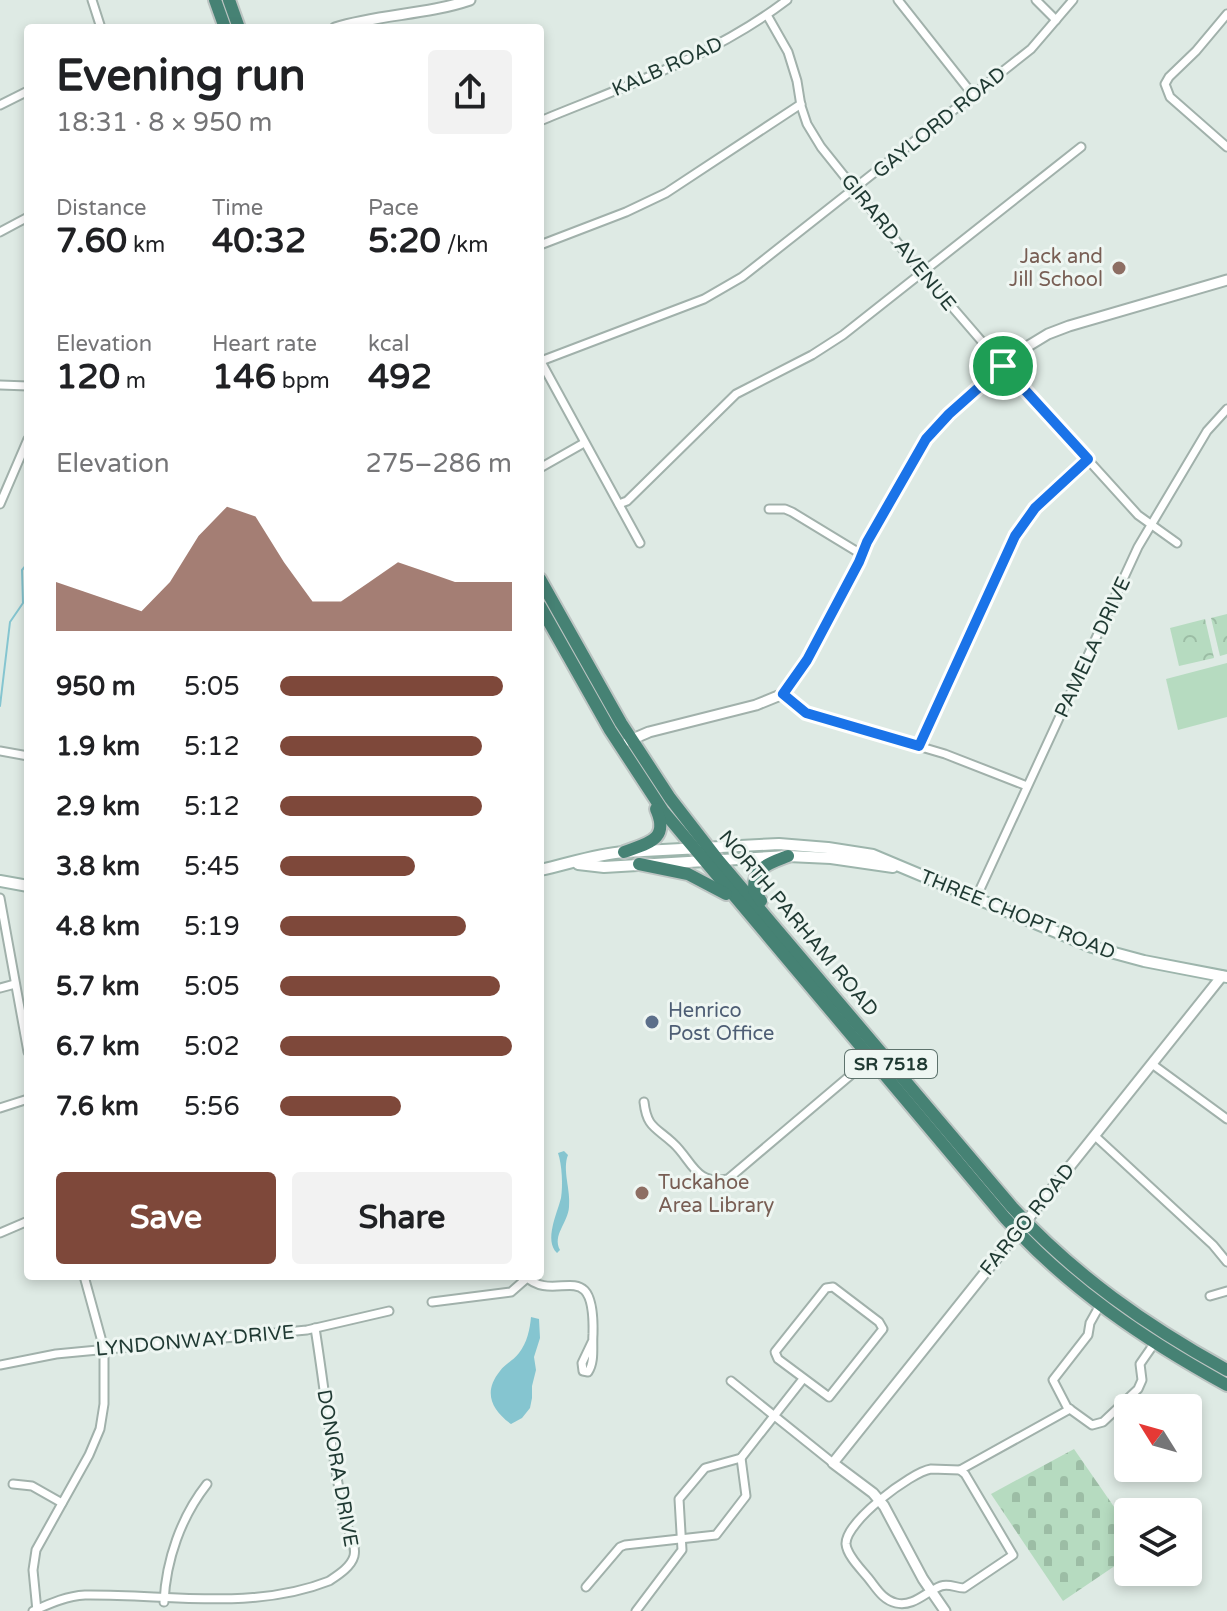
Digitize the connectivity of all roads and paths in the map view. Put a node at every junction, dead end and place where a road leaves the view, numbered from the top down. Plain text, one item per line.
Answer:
1 (92, 0) edge
2 (215, 0) edge
3 (229, 0) edge
4 (470, 0) edge
5 (787, 0) edge
6 (898, 0) edge
7 (1036, 0) edge
8 (1073, 0) edge
9 (1227, 14) edge
10 (767, 15) junction
11 (1056, 20) junction
12 (100, 24) edge
13 (224, 24) edge
14 (238, 24) edge
15 (351, 24) edge
16 (24, 93) edge
17 (973, 95) junction
18 (801, 104) junction
19 (0, 105) edge
20 (544, 119) edge
21 (1081, 147) dead end
22 (1227, 147) edge
23 (855, 190) junction
24 (24, 219) edge
25 (0, 232) edge
26 (544, 243) edge
27 (923, 273) junction
28 (1227, 280) edge
29 (544, 359) edge
30 (1003, 366) junction
31 (544, 368) edge
32 (0, 385) edge
33 (24, 386) edge
34 (1227, 409) edge
35 (584, 443) junction
36 (24, 448) edge
37 (1088, 459) junction
38 (544, 466) edge
39 (0, 504) edge
40 (619, 504) junction
41 (769, 509) dead end
42 (1150, 524) junction
43 (640, 543) dead end
44 (1177, 543) dead end
45 (861, 554) junction
46 (544, 587) edge
47 (544, 612) edge
48 (783, 694) junction
49 (625, 743) junction
50 (919, 746) junction
51 (0, 751) edge
52 (24, 755) edge
53 (1027, 786) junction
54 (651, 794) junction
55 (708, 847) junction
56 (692, 848) junction
57 (624, 852) junction
58 (788, 856) junction
59 (718, 860) junction
60 (702, 861) junction
61 (572, 864) junction
62 (639, 864) junction
63 (903, 868) junction
64 (544, 869) edge
65 (0, 881) edge
66 (24, 885) edge
67 (0, 898) edge
68 (976, 898) junction
69 (736, 900) junction
70 (787, 940) junction
71 (1224, 976) edge
72 (15, 984) junction
73 (0, 988) edge
74 (24, 1031) edge
75 (875, 1055) junction
76 (1152, 1064) junction
77 (24, 1100) edge
78 (644, 1102) dead end
79 (0, 1108) edge
80 (1227, 1119) edge
81 (1095, 1136) junction
82 (24, 1223) edge
83 (1021, 1226) junction
84 (0, 1233) edge
85 (1227, 1262) edge
86 (85, 1280) edge
87 (523, 1280) edge
88 (532, 1280) edge
89 (1227, 1291) edge
90 (1210, 1296) dead end
91 (432, 1302) dead end
92 (1100, 1305) junction
93 (389, 1311) dead end
94 (315, 1328) junction
95 (1158, 1338) junction
96 (592, 1342) dead end
97 (104, 1349) junction
98 (0, 1365) edge
99 (1227, 1370) edge
100 (803, 1379) junction
101 (731, 1381) dead end
102 (1227, 1385) edge
103 (1070, 1409) junction
104 (774, 1417) junction
105 (741, 1458) junction
106 (833, 1463) junction
107 (960, 1470) junction
108 (13, 1484) dead end
109 (207, 1484) dead end
110 (879, 1500) junction
111 (62, 1503) junction
112 (683, 1539) junction
113 (586, 1587) dead end
114 (931, 1591) junction
115 (164, 1602) junction
116 (271, 1606) dead end
117 (227, 1609) dead end
118 (36, 1610) edge
119 (636, 1611) edge
120 (945, 1611) edge

1 - 12 street
2 - 13 highway
3 - 14 highway
4 - 15 street
5 - 10 street, KALB ROAD
6 - 17 street
7 - 11 street
8 - 11 street, GAYLORD ROAD
9 - 22 street
10 - 18 street, GIRARD AVENUE
10 - 20 street, KALB ROAD
11 - 17 street, GAYLORD ROAD
16 - 19 street
17 - 23 street, GAYLORD ROAD
18 - 23 street, GIRARD AVENUE
18 - 26 street
21 - 27 street
23 - 27 street, GIRARD AVENUE
23 - 29 street, GAYLORD ROAD
24 - 25 street
27 - 30 street, GIRARD AVENUE
27 - 40 street
28 - 30 street
30 - 37 street, GIRARD AVENUE
30 - 45 street
31 - 35 street
32 - 33 street
34 - 42 street, PAMELA DRIVE
35 - 38 street
35 - 40 street
36 - 39 street
37 - 42 street, GIRARD AVENUE
37 - 50 street
40 - 43 street
41 - 45 street
42 - 44 street, GIRARD AVENUE
42 - 53 street, PAMELA DRIVE
45 - 48 street
46 - 49 highway, NORTH PARHAM ROAD / SR 7518
47 - 49 highway, NORTH PARHAM ROAD / SR 7518
48 - 49 street
48 - 50 street
49 - 54 highway, NORTH PARHAM ROAD / SR 7518
49 - 55 highway, NORTH PARHAM ROAD / SR 7518
50 - 53 street
51 - 52 street
53 - 68 street, PAMELA DRIVE
54 - 56 highway, NORTH PARHAM ROAD / SR 7518
54 - 57 highway
55 - 56 main road, THREE CHOPT ROAD
55 - 59 highway, NORTH PARHAM ROAD / SR 7518
55 - 63 main road, THREE CHOPT ROAD
56 - 57 main road, THREE CHOPT ROAD
56 - 60 highway, NORTH PARHAM ROAD / SR 7518
57 - 61 main road, THREE CHOPT ROAD
58 - 59 main road, THREE CHOPT ROAD
58 - 63 main road, THREE CHOPT ROAD
58 - 70 highway
59 - 60 main road, THREE CHOPT ROAD
59 - 70 highway, NORTH PARHAM ROAD / SR 7518
60 - 62 main road, THREE CHOPT ROAD
60 - 69 highway, NORTH PARHAM ROAD / SR 7518
61 - 62 main road, THREE CHOPT ROAD
61 - 64 main road, THREE CHOPT ROAD
62 - 69 highway
63 - 68 main road, THREE CHOPT ROAD
65 - 66 main road
67 - 72 street
68 - 71 main road, THREE CHOPT ROAD
69 - 75 highway, NORTH PARHAM ROAD / SR 7518
70 - 75 highway, NORTH PARHAM ROAD / SR 7518
71 - 76 street, FARGO ROAD
72 - 73 street
72 - 74 street
75 - 78 street
75 - 83 highway, NORTH PARHAM ROAD / SR 7518
76 - 80 street
76 - 81 street, FARGO ROAD
77 - 79 street
81 - 83 street, FARGO ROAD
81 - 85 street
82 - 84 street
83 - 92 highway, NORTH PARHAM ROAD / SR 7518
83 - 95 highway, NORTH PARHAM ROAD / SR 7518
83 - 106 street, FARGO ROAD
86 - 97 street
87 - 91 street
88 - 96 street
89 - 90 street
92 - 95 highway, NORTH PARHAM ROAD / SR 7518
92 - 103 street
93 - 94 street, LYNDONWAY DRIVE
94 - 97 street, LYNDONWAY DRIVE
94 - 116 street, DONORA DRIVE
95 - 99 highway, NORTH PARHAM ROAD / SR 7518
95 - 102 highway, NORTH PARHAM ROAD / SR 7518
95 - 103 street
97 - 98 street, LYNDONWAY DRIVE
97 - 111 street
100 - 100 street
100 - 104 street
101 - 104 street
103 - 107 street
104 - 105 street
104 - 106 street
105 - 112 street
105 - 112 street
106 - 110 street
107 - 110 street
107 - 114 street
108 - 111 street
109 - 115 street
110 - 114 street
110 - 114 street
111 - 118 street
112 - 113 street
112 - 119 street
114 - 120 street
115 - 117 street
115 - 118 street

